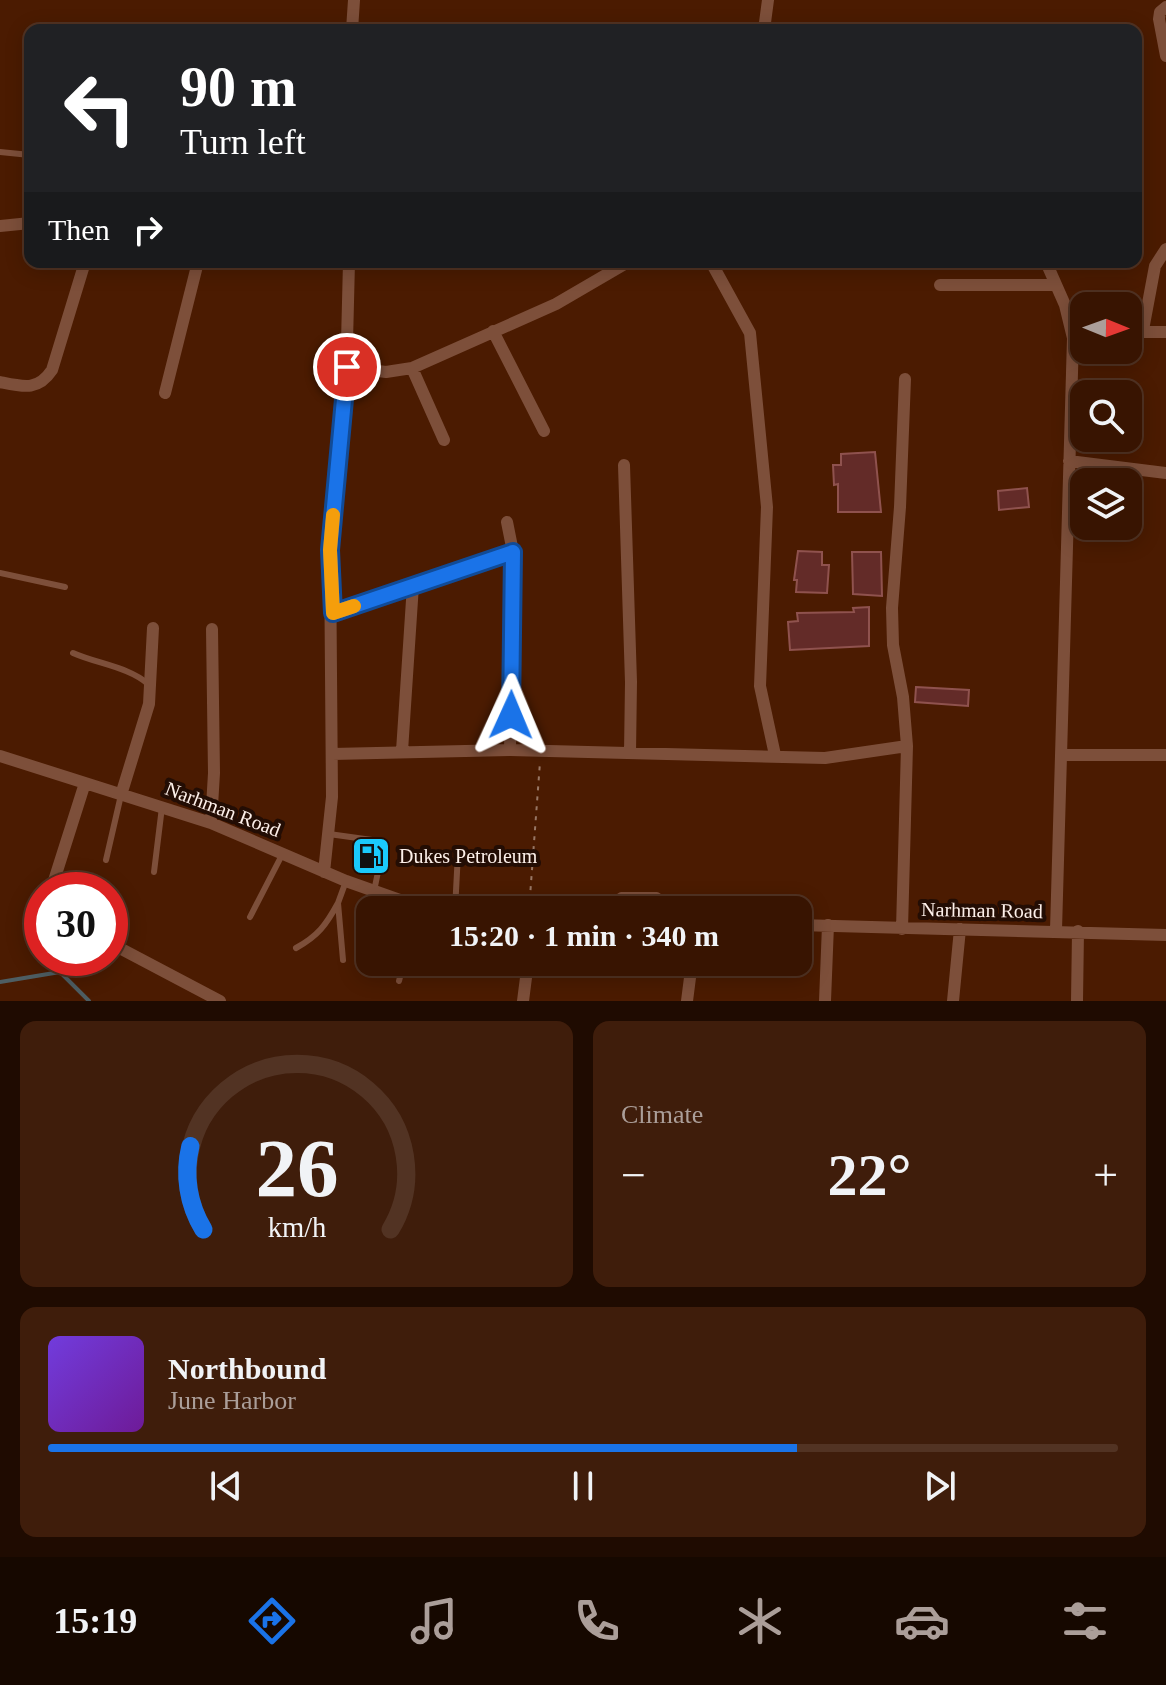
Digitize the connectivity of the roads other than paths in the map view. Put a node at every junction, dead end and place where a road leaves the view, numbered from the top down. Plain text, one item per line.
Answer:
1 (354, 0) edge
2 (768, 0) edge
3 (1166, 7) edge
4 (352, 24) edge
5 (765, 24) edge
6 (1166, 56) edge
7 (0, 152) edge
8 (24, 154) edge
9 (24, 224) edge
10 (0, 226) edge
11 (1166, 249) edge
12 (83, 268) edge
13 (196, 268) edge
14 (349, 268) edge
15 (618, 268) edge
16 (714, 268) edge
17 (1048, 268) edge
18 (940, 285) dead end
19 (1054, 285) junction
20 (1070, 317) edge
21 (1143, 330) joint
22 (493, 331) junction
23 (1166, 332) edge
24 (1076, 364) edge
25 (347, 367) junction
26 (412, 368) junction
27 (905, 379) dead end
28 (0, 382) edge
29 (165, 393) dead end
30 (544, 431) dead end
31 (444, 440) dead end
32 (1069, 461) junction
33 (624, 465) dead end
34 (1166, 473) edge
35 (507, 522) dead end
36 (513, 552) junction
37 (0, 573) edge
38 (413, 585) junction
39 (65, 587) dead end
40 (333, 613) junction
41 (153, 628) dead end
42 (212, 629) dead end
43 (73, 653) dead end
44 (151, 686) junction
45 (907, 746) junction
46 (510, 750) junction
47 (402, 751) junction
48 (630, 753) junction
49 (332, 754) junction
50 (775, 755) junction
51 (1063, 755) junction
52 (1166, 755) edge
53 (0, 756) edge
54 (85, 783) junction
55 (121, 795) junction
56 (162, 807) junction
57 (211, 823) junction
58 (329, 834) junction
59 (283, 853) junction
60 (458, 853) dead end
61 (106, 860) dead end
62 (57, 872) edge
63 (154, 872) dead end
64 (324, 872) junction
65 (346, 881) junction
66 (374, 892) junction
67 (385, 896) edge
68 (456, 896) edge
69 (620, 896) edge
70 (658, 896) edge
71 (338, 903) junction
72 (250, 917) dead end
73 (812, 925) edge
74 (828, 925) junction
75 (902, 929) junction
76 (960, 929) junction
77 (1056, 930) junction
78 (1078, 931) junction
79 (1166, 935) edge
80 (296, 948) dead end
81 (128, 952) edge
82 (343, 960) dead end
83 (400, 976) edge
84 (526, 976) edge
85 (690, 976) edge
86 (399, 981) dead end
87 (220, 1001) edge
88 (523, 1001) edge
89 (687, 1001) edge
90 (825, 1001) edge
91 (953, 1001) edge
92 (1077, 1001) edge

1 - 4 street
2 - 5 street
3 - 6 street
7 - 8 lane
9 - 10 street
11 - 21 street
12 - 28 street
13 - 29 street
14 - 25 street
15 - 22 street
16 - 50 street
17 - 19 street
18 - 19 street
19 - 20 street
21 - 23 street
22 - 26 street
22 - 30 street
24 - 32 street
25 - 26 street
25 - 40 street
26 - 31 street
27 - 45 street
32 - 34 street
32 - 51 street
33 - 48 street
35 - 36 street
36 - 38 street
36 - 46 street
37 - 39 lane
38 - 40 street
38 - 47 street
40 - 49 street
41 - 44 street
42 - 57 street
43 - 44 lane
44 - 55 street
45 - 50 street
45 - 75 street
46 - 47 street
46 - 48 street
47 - 49 street
48 - 50 street
49 - 58 street
51 - 52 street
51 - 77 street
53 - 54 street, Narhman Road
54 - 55 street, Narhman Road
54 - 62 street
55 - 56 street, Narhman Road
55 - 61 lane
56 - 57 street, Narhman Road
56 - 63 lane
57 - 59 street, Narhman Road
58 - 64 street
58 - 66 lane
59 - 64 street, Narhman Road
59 - 72 lane
60 - 68 lane
64 - 65 street, Narhman Road
65 - 66 street, Narhman Road
65 - 71 lane
66 - 67 street, Narhman Road
69 - 70 lane
71 - 80 lane
71 - 82 lane
73 - 74 street, Narhman Road
74 - 75 street, Narhman Road
74 - 90 street
75 - 76 street, Narhman Road
76 - 77 street, Narhman Road
76 - 91 street
77 - 78 street, Narhman Road
78 - 79 street, Narhman Road
78 - 92 street
81 - 87 street
83 - 86 lane
84 - 88 street
85 - 89 street

